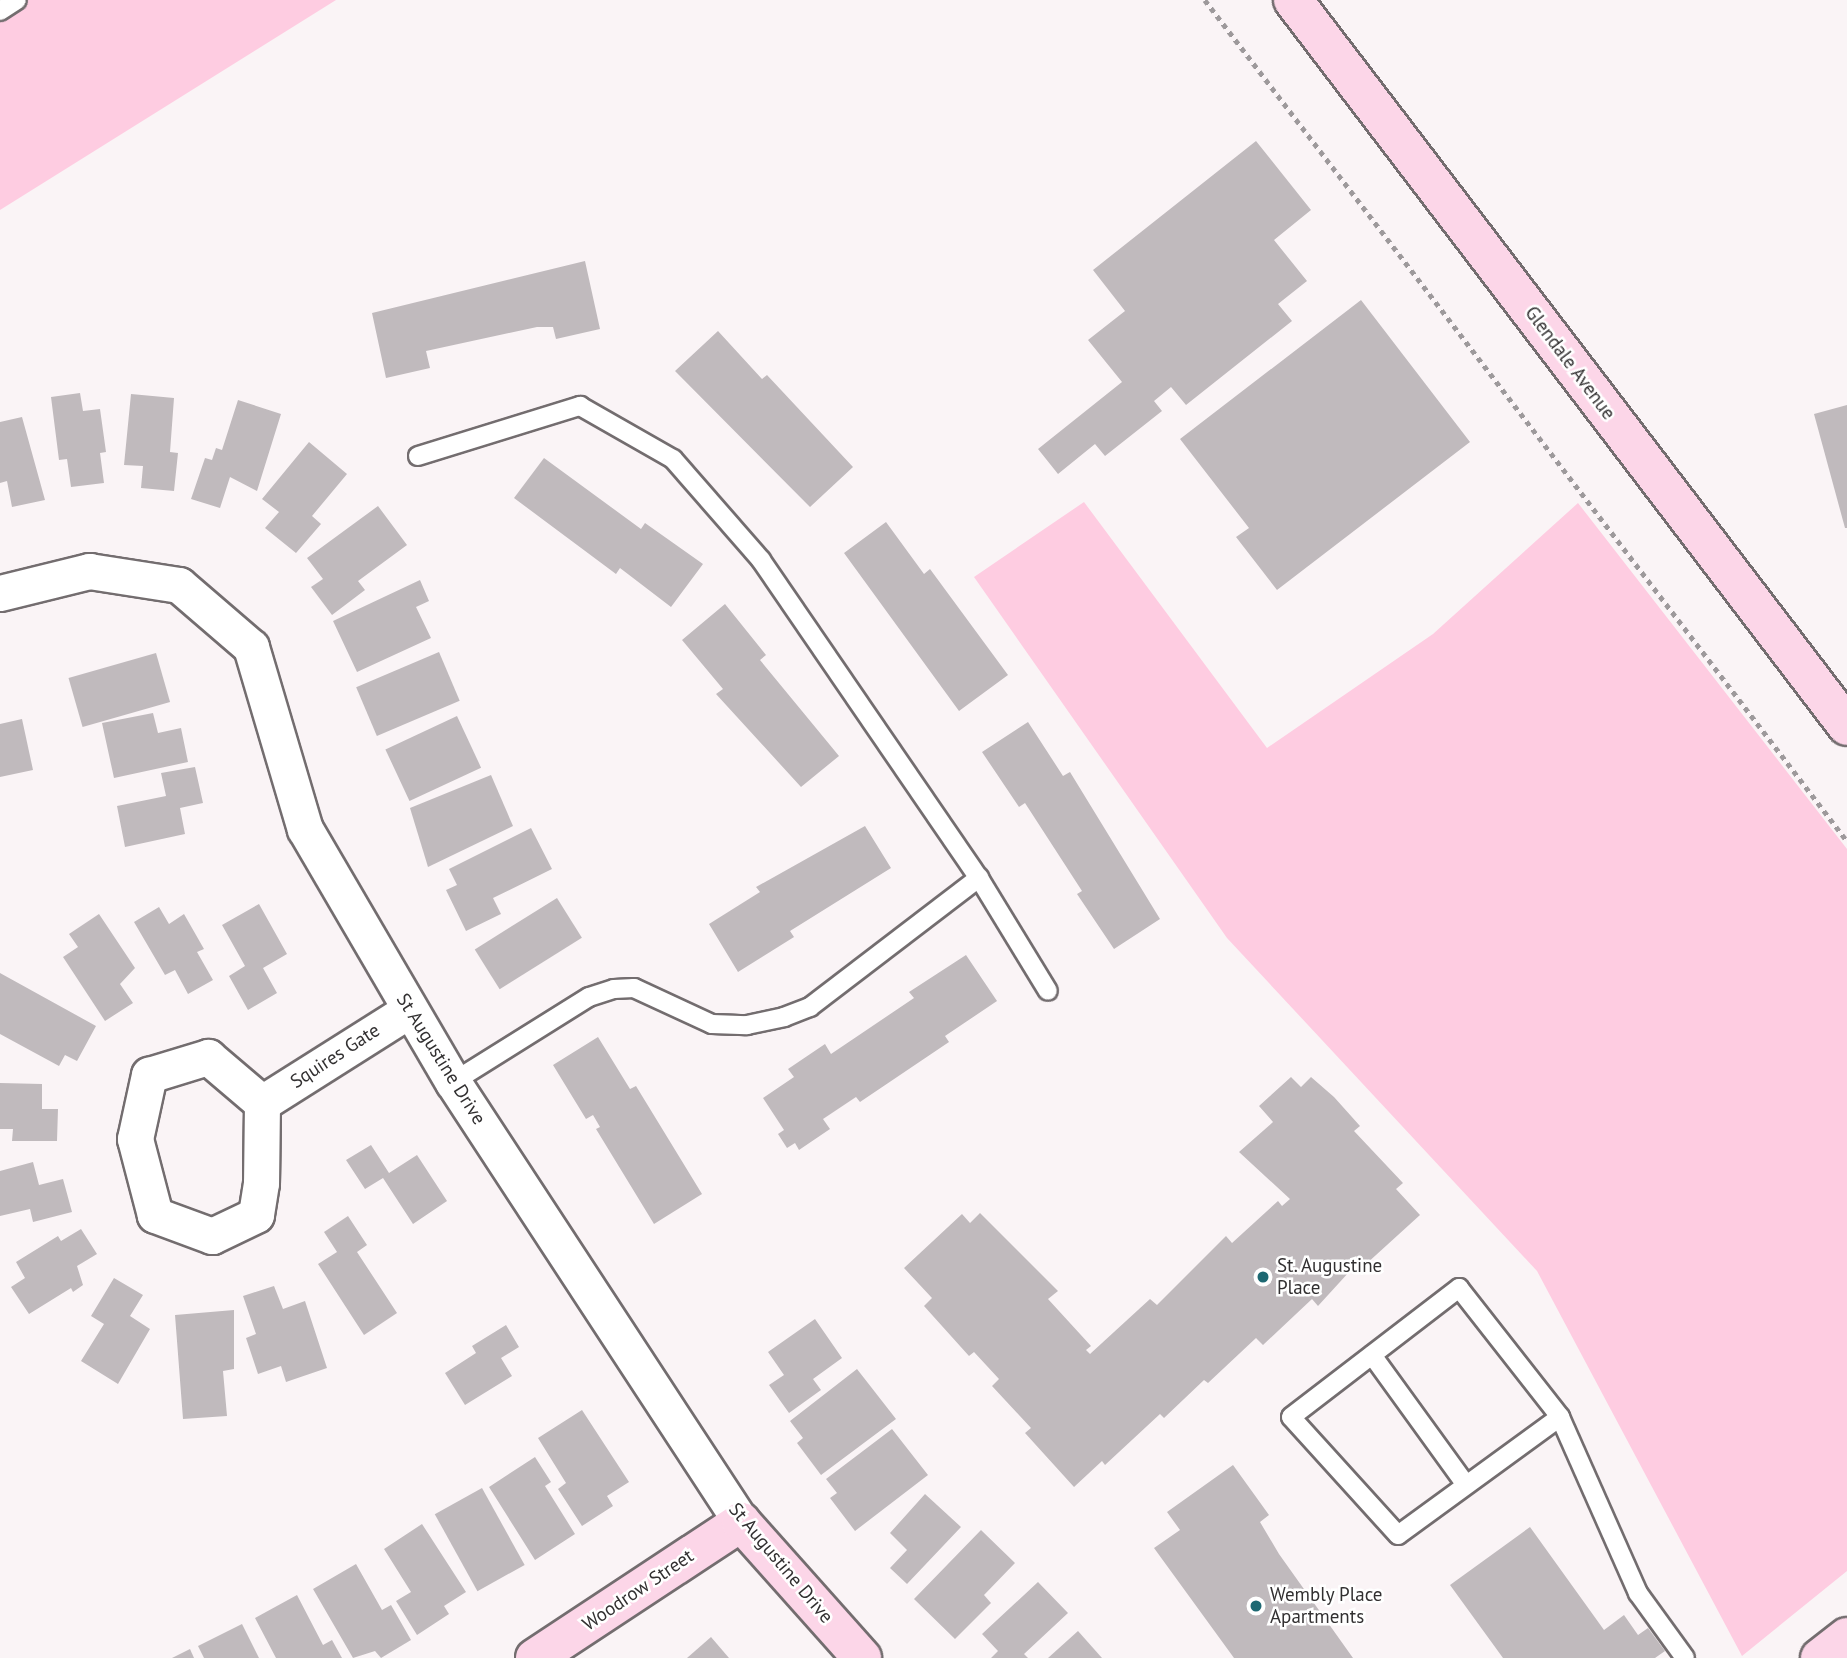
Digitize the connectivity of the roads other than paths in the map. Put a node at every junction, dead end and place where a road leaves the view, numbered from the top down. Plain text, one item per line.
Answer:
1 (17, 0) edge
2 (1293, 0) edge
3 (0, 10) edge
4 (418, 456) dead end
5 (0, 593) edge
6 (1847, 726) edge
7 (979, 878) junction
8 (1048, 990) dead end
9 (408, 1010) junction
10 (453, 1082) junction
11 (262, 1103) junction
12 (1373, 1355) junction
13 (1560, 1417) junction
14 (1466, 1485) junction
15 (741, 1522) junction
16 (1847, 1637) edge
17 (535, 1658) edge
18 (862, 1658) edge
19 (1685, 1658) edge
20 (1820, 1658) edge

1 - 3 lane
2 - 6 main road, Glendale Avenue
4 - 7 lane
5 - 9 street, St Augustine Drive
7 - 8 lane
7 - 10 lane
9 - 10 street, St Augustine Drive
9 - 11 street, Squires Gate
10 - 15 street, St Augustine Drive
11 - 11 street
12 - 13 lane
12 - 14 lane
12 - 14 lane
13 - 14 lane
13 - 19 lane
15 - 17 main road, Woodrow Street
15 - 18 main road, St Augustine Drive
16 - 20 main road

